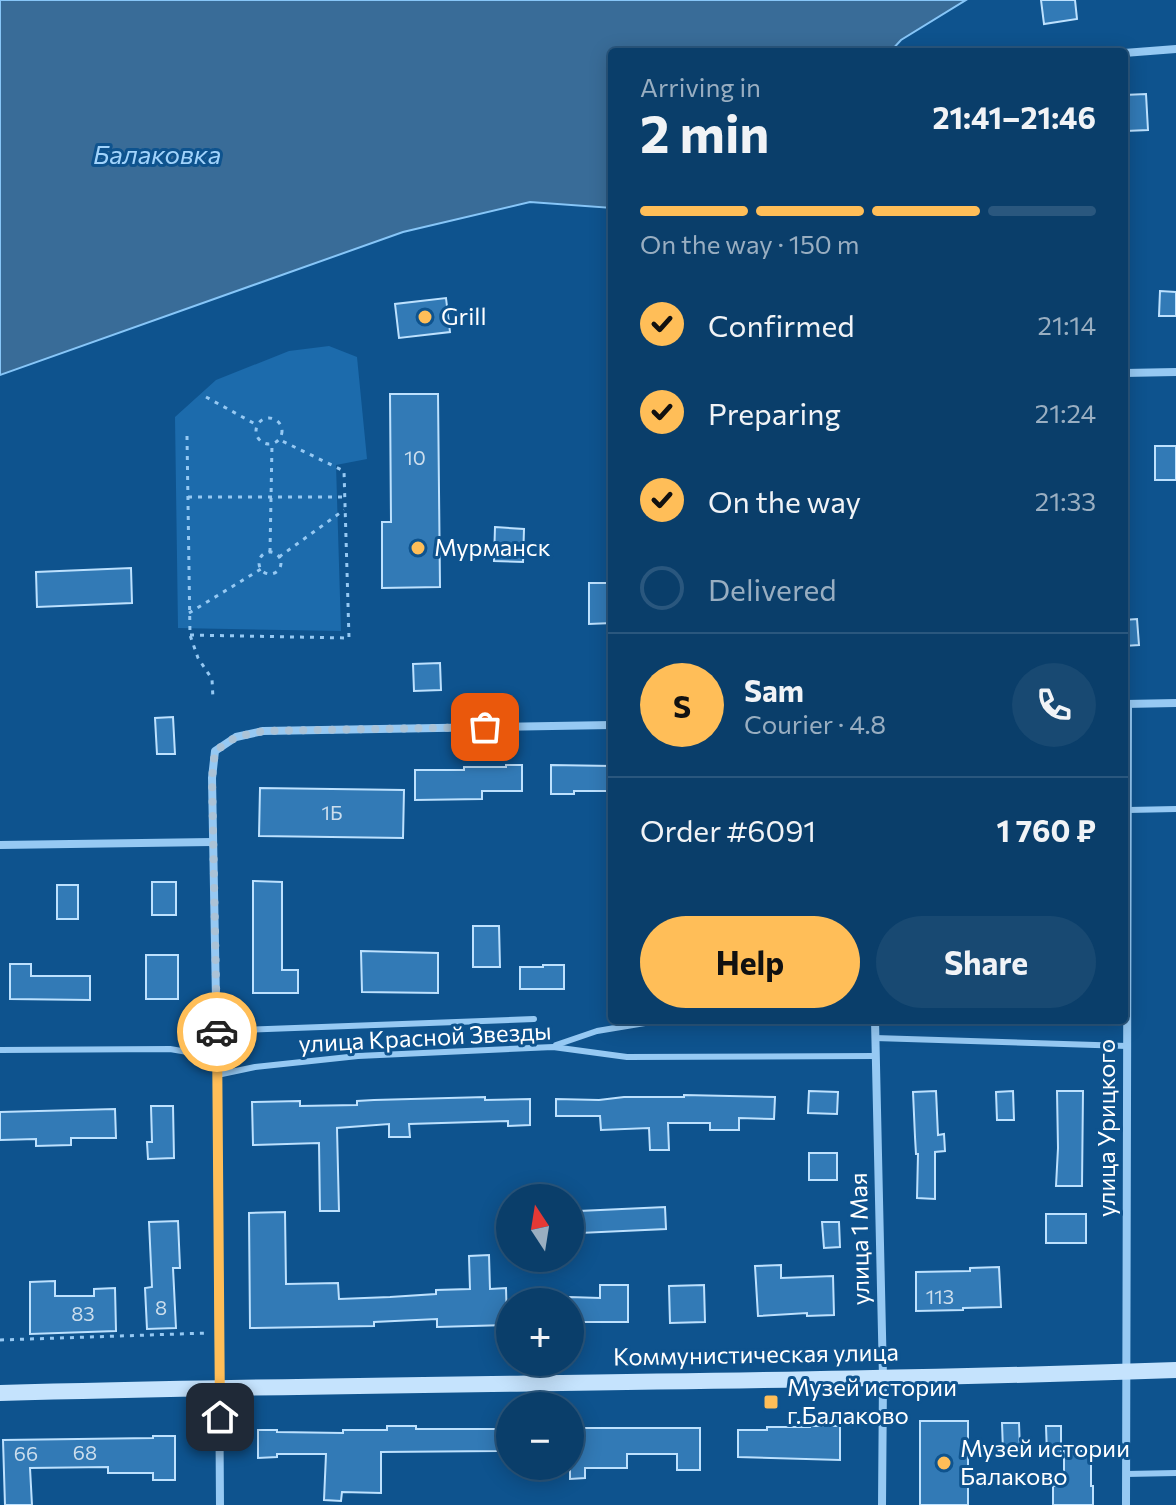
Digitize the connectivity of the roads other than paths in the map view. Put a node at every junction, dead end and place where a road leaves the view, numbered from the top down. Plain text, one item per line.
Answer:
1 (1176, 49) edge
2 (1128, 53) edge
3 (1176, 372) edge
4 (1128, 373) edge
5 (1176, 703) edge
6 (1128, 704) edge
7 (608, 725) edge
8 (1176, 809) edge
9 (1128, 810) edge
10 (212, 842) junction
11 (0, 845) edge
12 (534, 1019) dead end
13 (639, 1024) edge
14 (875, 1024) edge
15 (1127, 1024) edge
16 (217, 1031) junction
17 (875, 1038) junction
18 (1127, 1046) junction
19 (553, 1047) junction
20 (0, 1050) edge
21 (875, 1056) junction
22 (217, 1057) junction
23 (217, 1075) junction
24 (1176, 1370) edge
25 (1126, 1372) junction
26 (883, 1378) junction
27 (220, 1387) junction
28 (0, 1393) edge
29 (1176, 1473) edge
30 (1126, 1474) junction
31 (220, 1505) edge
32 (882, 1505) edge
33 (1126, 1505) edge

1 - 2 street
3 - 4 street
5 - 6 street
7 - 10 street
8 - 9 lane
10 - 11 street
10 - 16 street
12 - 16 lane
13 - 19 lane
14 - 17 street, улица 1 Мая
15 - 18 street, улица Урицкого
16 - 22 street
17 - 18 lane
17 - 21 street, улица 1 Мая
18 - 25 street, улица Урицкого
19 - 21 lane, улица Красной Звезды
19 - 23 lane, улица Красной Звезды
20 - 22 lane
21 - 26 street, улица 1 Мая
22 - 23 street
23 - 27 street
24 - 25 main road, Коммунистическая улица
25 - 26 main road, Коммунистическая улица
25 - 30 street, улица Урицкого
26 - 27 main road, Коммунистическая улица
26 - 32 street, улица 1 Мая
27 - 28 main road, Коммунистическая улица
27 - 31 street
29 - 30 lane
30 - 33 street, улица Урицкого

